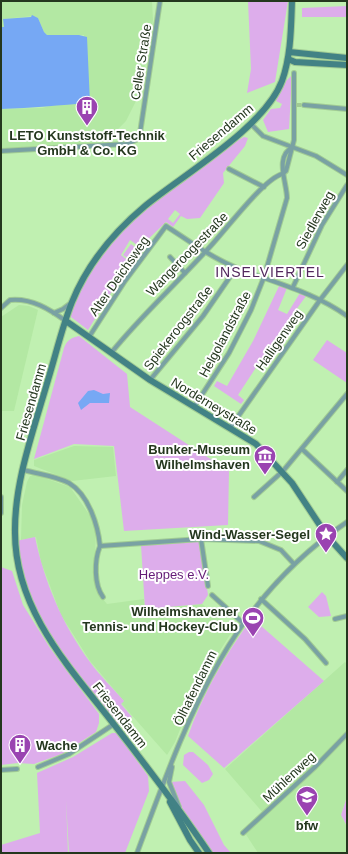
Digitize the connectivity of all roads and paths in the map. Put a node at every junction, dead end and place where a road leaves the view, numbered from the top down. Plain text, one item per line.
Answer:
1 (160, 1) edge
2 (292, 1) edge
3 (289, 52) junction
4 (347, 58) edge
5 (288, 59) junction
6 (294, 62) junction
7 (347, 65) edge
8 (286, 68) junction
9 (294, 73) dead end
10 (304, 106) tunnel mouth
11 (347, 109) edge
12 (251, 124) junction
13 (293, 147) junction
14 (1, 151) edge
15 (229, 169) dead end
16 (282, 174) junction
17 (347, 175) edge
18 (347, 185) edge
19 (264, 186) junction
20 (206, 252) junction
21 (170, 257) dead end
22 (347, 265) edge
23 (236, 268) junction
24 (185, 273) junction
25 (264, 277) junction
26 (293, 287) junction
27 (320, 300) junction
28 (71, 303) junction
29 (1, 308) edge
30 (54, 313) junction
31 (347, 316) edge
32 (66, 321) junction
33 (89, 337) junction
34 (111, 353) junction
35 (150, 380) junction
36 (347, 394) edge
37 (194, 407) junction
38 (230, 428) junction
39 (302, 448) junction
40 (24, 470) junction
41 (347, 470) edge
42 (283, 472) junction
43 (337, 482) junction
44 (347, 491) edge
45 (1, 497) edge
46 (254, 497) dead end
47 (1, 513) edge
48 (347, 522) edge
49 (327, 536) junction
50 (201, 539) junction
51 (100, 546) junction
52 (347, 558) edge
53 (294, 564) junction
54 (208, 586) dead end
55 (212, 595) dead end
56 (103, 597) dead end
57 (261, 599) junction
58 (347, 616) edge
59 (335, 619) dead end
60 (243, 623) junction
61 (326, 663) dead end
62 (114, 724) junction
63 (347, 734) edge
64 (173, 761) junction
65 (38, 767) dead end
66 (17, 769) dead end
67 (1, 770) edge
68 (162, 787) junction
69 (182, 813) junction
70 (243, 833) dead end
71 (137, 853) edge
72 (199, 853) edge
73 (209, 853) edge

1 - 14 street, Celler Straße
2 - 3 main road, Friesendamm
3 - 4 main road
3 - 5 main road, Friesendamm
5 - 6 main road
5 - 8 main road, Friesendamm
6 - 7 main road
6 - 8 main road
8 - 12 main road, Friesendamm
9 - 13 street, Helgolandstraße
10 - 11 street
12 - 13 street
12 - 28 main road, Friesendamm
13 - 16 street, Helgolandstraße
13 - 17 street
15 - 19 street
16 - 19 street, Wangeroogestraße
16 - 25 street, Helgolandstraße
18 - 26 street, Siedlerweg
19 - 20 street, Wangeroogestraße
20 - 23 street
20 - 24 street, Wangeroogestraße
20 - 33 street, Alter Deichsweg
21 - 24 street
22 - 27 street, Halligenweg
23 - 25 street
23 - 35 street, Spiekeroogstraße
24 - 34 street, Wangeroogestraße
25 - 26 street
25 - 37 street, Helgolandstraße
26 - 27 street
27 - 31 street
27 - 38 street, Halligenweg
28 - 30 street
28 - 32 main road, Friesendamm
29 - 30 street
30 - 32 street
32 - 33 main road, Norderneystraße
32 - 40 main road, Friesendamm
33 - 34 main road, Norderneystraße
34 - 35 main road, Norderneystraße
35 - 37 main road, Norderneystraße
36 - 39 street
37 - 38 main road, Norderneystraße
38 - 42 main road, Norderneystraße
39 - 42 street
39 - 43 street
40 - 51 street
40 - 62 main road, Friesendamm
41 - 43 street
42 - 46 street
42 - 49 main road, Norderneystraße
43 - 44 street
45 - 47 street
48 - 49 street, Ölhafendamm
49 - 52 main road, Norderneystraße
49 - 53 street, Ölhafendamm
50 - 51 street
50 - 53 street
50 - 54 street
51 - 56 street
53 - 57 street, Ölhafendamm
55 - 60 street
57 - 60 street, Ölhafendamm
57 - 61 street
58 - 59 street
60 - 64 street, Ölhafendamm
62 - 65 street
62 - 68 main road, Friesendamm
63 - 70 street, Mühlenweg
64 - 68 street, Ölhafendamm
64 - 69 street, Friesendamm
66 - 67 street
68 - 69 main road, Friesendamm
68 - 71 street, Ölhafendamm
68 - 72 main road, Friesendamm
69 - 73 main road, Friesendamm

